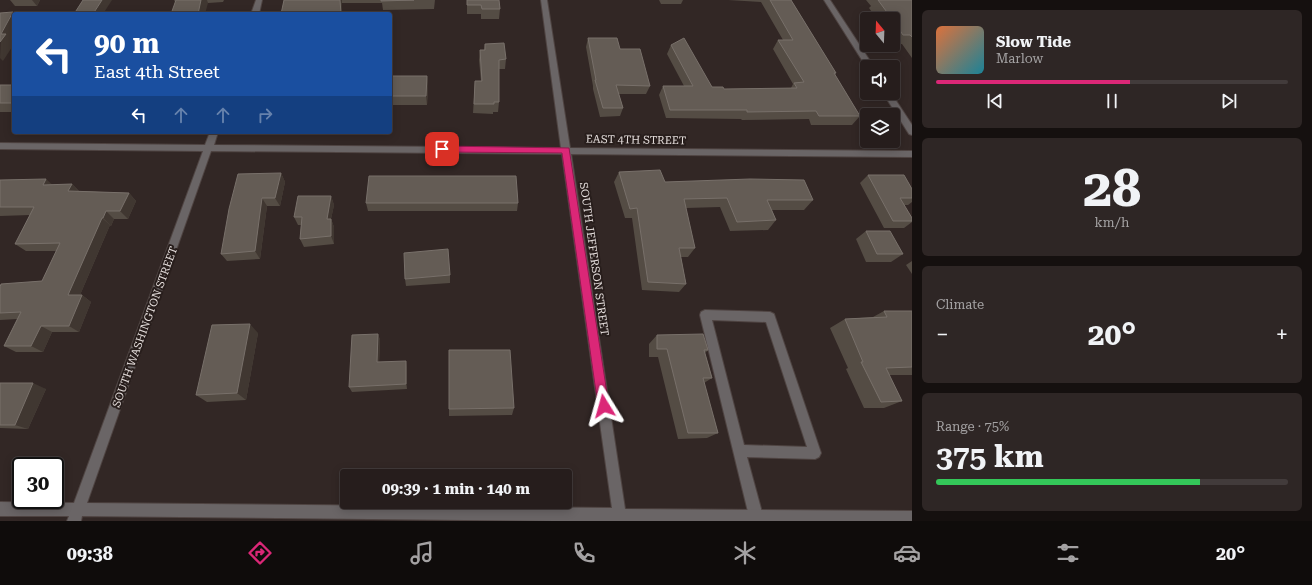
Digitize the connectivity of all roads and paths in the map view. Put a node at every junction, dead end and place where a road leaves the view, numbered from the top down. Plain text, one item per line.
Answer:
1 (259, 0) edge
2 (544, 0) edge
3 (827, 0) edge
4 (256, 12) edge
5 (866, 60) edge
6 (891, 100) edge
7 (912, 132) edge
8 (213, 134) edge
9 (0, 146) edge
10 (209, 147) junction
11 (566, 150) junction
12 (912, 154) edge
13 (740, 451) junction
14 (0, 509) edge
15 (76, 515) edge
16 (756, 516) junction
17 (620, 518) edge
18 (912, 518) edge
19 (855, 519) edge

1 - 4 street
2 - 11 street, SOUTH JEFFERSON STREET
3 - 5 street
6 - 7 street
8 - 10 street, SOUTH WASHINGTON STREET
9 - 10 street, EAST 4TH STREET
10 - 11 street, EAST 4TH STREET
10 - 15 street, SOUTH WASHINGTON STREET
11 - 12 street, EAST 4TH STREET
11 - 17 street, SOUTH JEFFERSON STREET
13 - 13 street
13 - 16 street
14 - 15 street
15 - 17 street
16 - 17 street
16 - 19 street
18 - 19 street

